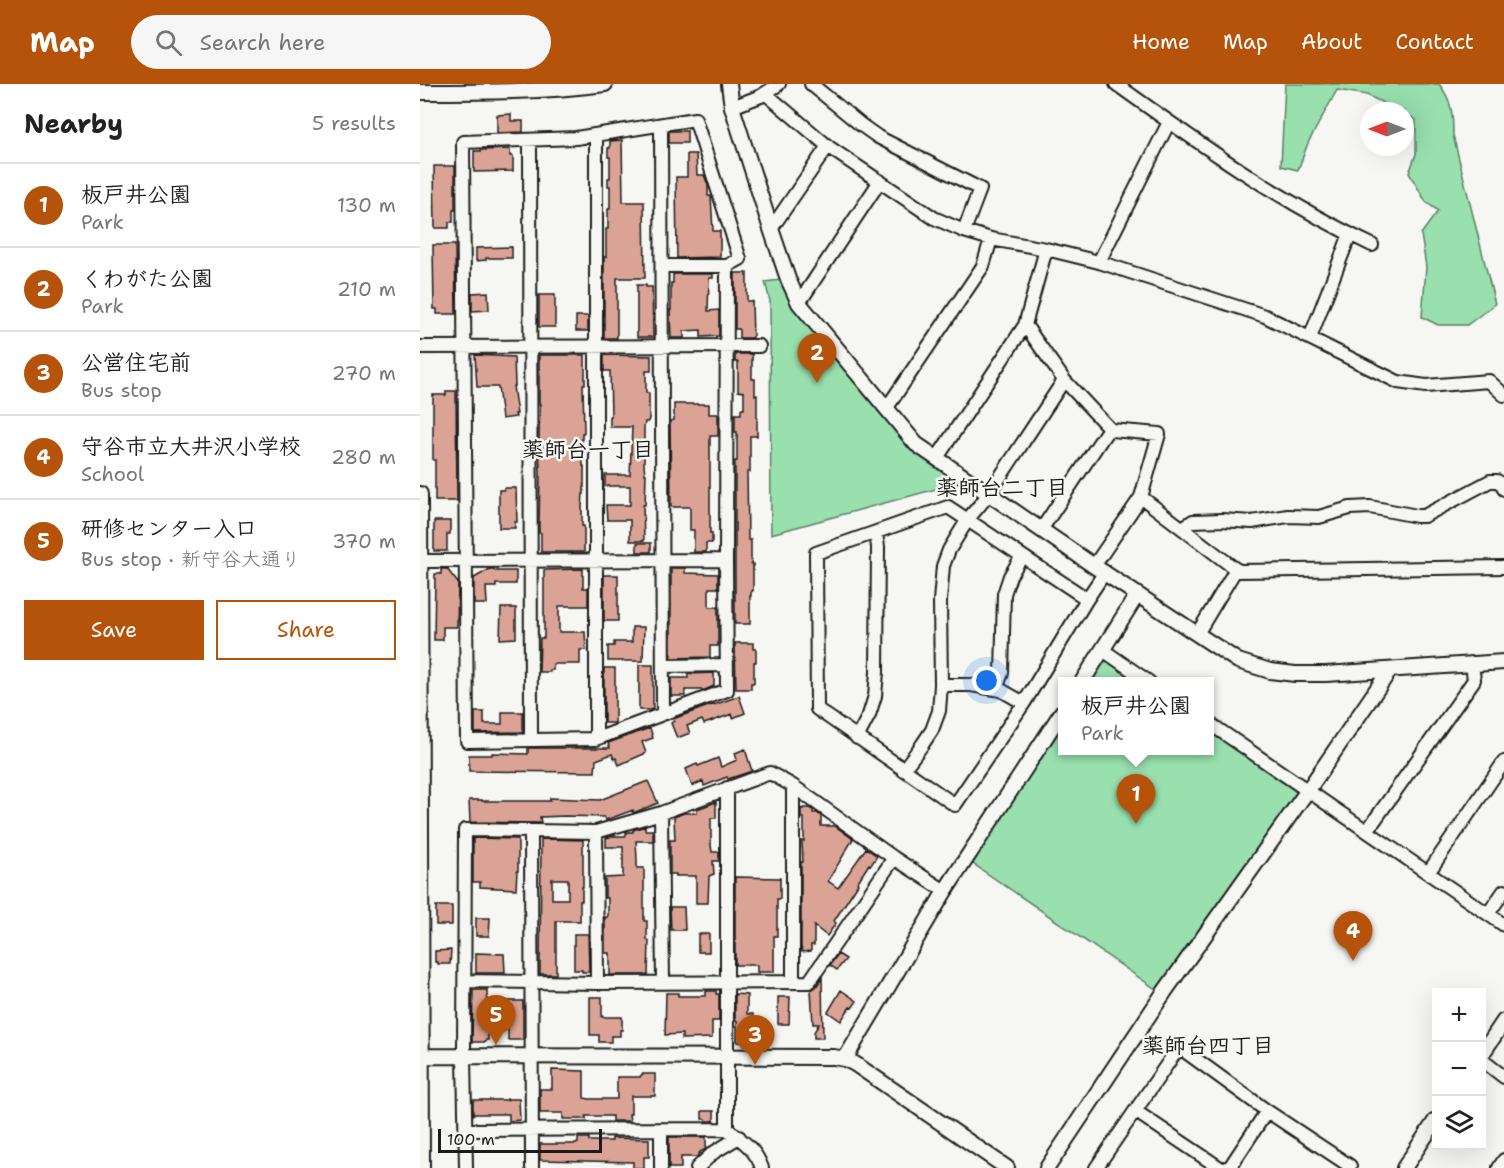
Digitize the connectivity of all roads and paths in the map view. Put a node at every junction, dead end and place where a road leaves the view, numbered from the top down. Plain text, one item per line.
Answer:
1 (605, 84) edge
2 (729, 84) edge
3 (779, 84) edge
4 (811, 84) edge
5 (1116, 84) edge
6 (420, 92) edge
7 (765, 93) junction
8 (732, 107) junction
9 (1169, 123) junction
10 (661, 125) junction
11 (596, 136) junction
12 (530, 140) junction
13 (828, 146) junction
14 (880, 181) junction
15 (771, 229) junction
16 (964, 231) junction
17 (1350, 234) junction
18 (991, 239) junction
19 (1372, 244) dead end
20 (1046, 249) junction
21 (1099, 262) junction
22 (662, 266) junction
23 (727, 266) junction
24 (799, 303) junction
25 (1025, 325) junction
26 (1310, 338) junction
27 (759, 346) dead end
28 (420, 347) edge
29 (465, 347) junction
30 (530, 347) junction
31 (596, 347) junction
32 (662, 347) junction
33 (728, 347) junction
34 (1064, 380) junction
35 (1504, 395) edge
36 (886, 409) junction
37 (1109, 428) junction
38 (937, 458) junction
39 (1504, 489) edge
40 (420, 494) edge
41 (989, 494) junction
42 (1141, 497) junction
43 (968, 519) junction
44 (1182, 528) junction
45 (1041, 530) junction
46 (876, 533) junction
47 (1022, 556) junction
48 (530, 560) junction
49 (596, 560) junction
50 (662, 560) junction
51 (726, 560) junction
52 (420, 561) edge
53 (466, 561) junction
54 (1504, 567) edge
55 (1100, 569) junction
56 (1236, 569) junction
57 (1137, 595) junction
58 (1086, 599) junction
59 (1197, 634) junction
60 (1103, 650) junction
61 (1504, 662) edge
62 (1472, 664) junction
63 (663, 666) junction
64 (727, 666) junction
65 (1390, 670) junction
66 (1085, 677) edge
67 (1143, 677) edge
68 (941, 685) junction
69 (996, 689) junction
70 (1024, 703) junction
71 (663, 714) junction
72 (1058, 718) edge
73 (1214, 726) edge
74 (857, 738) junction
75 (596, 739) junction
76 (531, 740) junction
77 (1504, 762) edge
78 (903, 770) junction
79 (793, 786) junction
80 (727, 788) junction
81 (1308, 790) junction
82 (661, 813) junction
83 (531, 831) junction
84 (1367, 831) junction
85 (596, 832) junction
86 (894, 858) junction
87 (1428, 873) junction
88 (945, 891) junction
89 (1504, 891) edge
90 (1488, 914) junction
91 (1504, 925) edge
92 (465, 981) junction
93 (531, 982) junction
94 (597, 982) junction
95 (663, 982) junction
96 (728, 982) junction
97 (793, 982) junction
98 (1504, 1021) edge
99 (1486, 1048) edge
100 (421, 1056) edge
101 (464, 1056) junction
102 (531, 1056) junction
103 (728, 1056) junction
104 (844, 1059) junction
105 (1486, 1063) edge
106 (1504, 1077) edge
107 (1135, 1111) junction
108 (1268, 1111) junction
109 (1432, 1127) edge
110 (532, 1129) junction
111 (661, 1129) junction
112 (727, 1129) junction
113 (466, 1130) junction
114 (739, 1137) junction
115 (1504, 1160) edge
116 (422, 1168) edge
117 (466, 1168) edge
118 (532, 1168) edge
119 (661, 1168) edge
120 (697, 1168) edge
121 (762, 1168) edge
122 (1007, 1168) edge
123 (1047, 1168) edge
124 (1096, 1168) edge
125 (1220, 1168) edge
126 (1226, 1168) edge
127 (1349, 1168) edge
128 (1404, 1168) edge
129 (1499, 1168) edge

1 - 6 street
2 - 8 street
3 - 7 street
4 - 16 street
5 - 9 street
7 - 8 street
7 - 13 street
8 - 15 street
9 - 17 street
9 - 21 street
10 - 11 street
10 - 22 street
10 - 23 street
11 - 12 street
11 - 31 street
12 - 29 street
12 - 30 street
13 - 14 street
13 - 15 street
14 - 16 street
14 - 24 street
15 - 24 street
16 - 18 street
17 - 19 street
17 - 26 street
18 - 20 street
18 - 36 street
20 - 21 street
20 - 25 street
21 - 26 street
22 - 23 street
22 - 32 street
23 - 33 street
24 - 36 street
25 - 34 street
25 - 38 street
26 - 35 street
27 - 33 street
28 - 29 street
29 - 30 street
29 - 53 street
30 - 31 street
30 - 48 street
31 - 32 street
31 - 49 street
32 - 33 street
32 - 50 street
33 - 51 street
34 - 37 street
34 - 41 street
36 - 38 street
37 - 42 street
37 - 45 street
38 - 41 street
39 - 44 street
40 - 52 street
41 - 43 street
41 - 45 street
42 - 44 street
42 - 55 street
43 - 46 street
43 - 47 street
43 - 68 street
44 - 56 street
45 - 55 street
46 - 74 street
46 - 74 street
47 - 58 street
47 - 69 street
48 - 49 street
48 - 53 street
48 - 76 street
49 - 50 street
49 - 75 street
50 - 51 street
50 - 63 street
51 - 64 street
52 - 53 street
52 - 100 street
53 - 76 street
54 - 56 street
55 - 57 street
55 - 58 street
56 - 59 street
57 - 59 street
57 - 60 street
58 - 70 street
59 - 65 street
60 - 66 street
60 - 67 street
61 - 62 street
62 - 65 street
62 - 84 street
63 - 64 street
63 - 71 street
64 - 71 street
65 - 81 street
68 - 69 street
68 - 78 street
69 - 70 street
70 - 78 street
71 - 75 street
72 - 88 street
73 - 81 street
74 - 78 street
75 - 76 street
77 - 87 street
79 - 80 street
79 - 86 street
79 - 97 street
80 - 82 street
80 - 96 street
81 - 84 street
81 - 123 street
82 - 85 street
82 - 95 street
83 - 85 street
83 - 92 street
83 - 93 street
84 - 87 street
85 - 94 street
86 - 88 street
86 - 97 street
87 - 90 street
88 - 104 street
89 - 90 street
90 - 91 street
92 - 93 street
92 - 101 street
93 - 94 street
93 - 102 street
94 - 95 street
95 - 96 street
96 - 97 street
96 - 103 street
98 - 99 street
100 - 101 street
100 - 116 street
101 - 102 street
101 - 113 street
102 - 103 street
102 - 110 street
103 - 104 street
103 - 112 street
104 - 122 street
105 - 106 street
107 - 108 street
107 - 124 street
107 - 125 street
108 - 126 street
108 - 127 street
109 - 128 street
110 - 111 street
110 - 113 street
110 - 118 street
111 - 112 street
111 - 119 street
112 - 114 street
113 - 117 street
114 - 120 street
114 - 121 street
115 - 129 street

